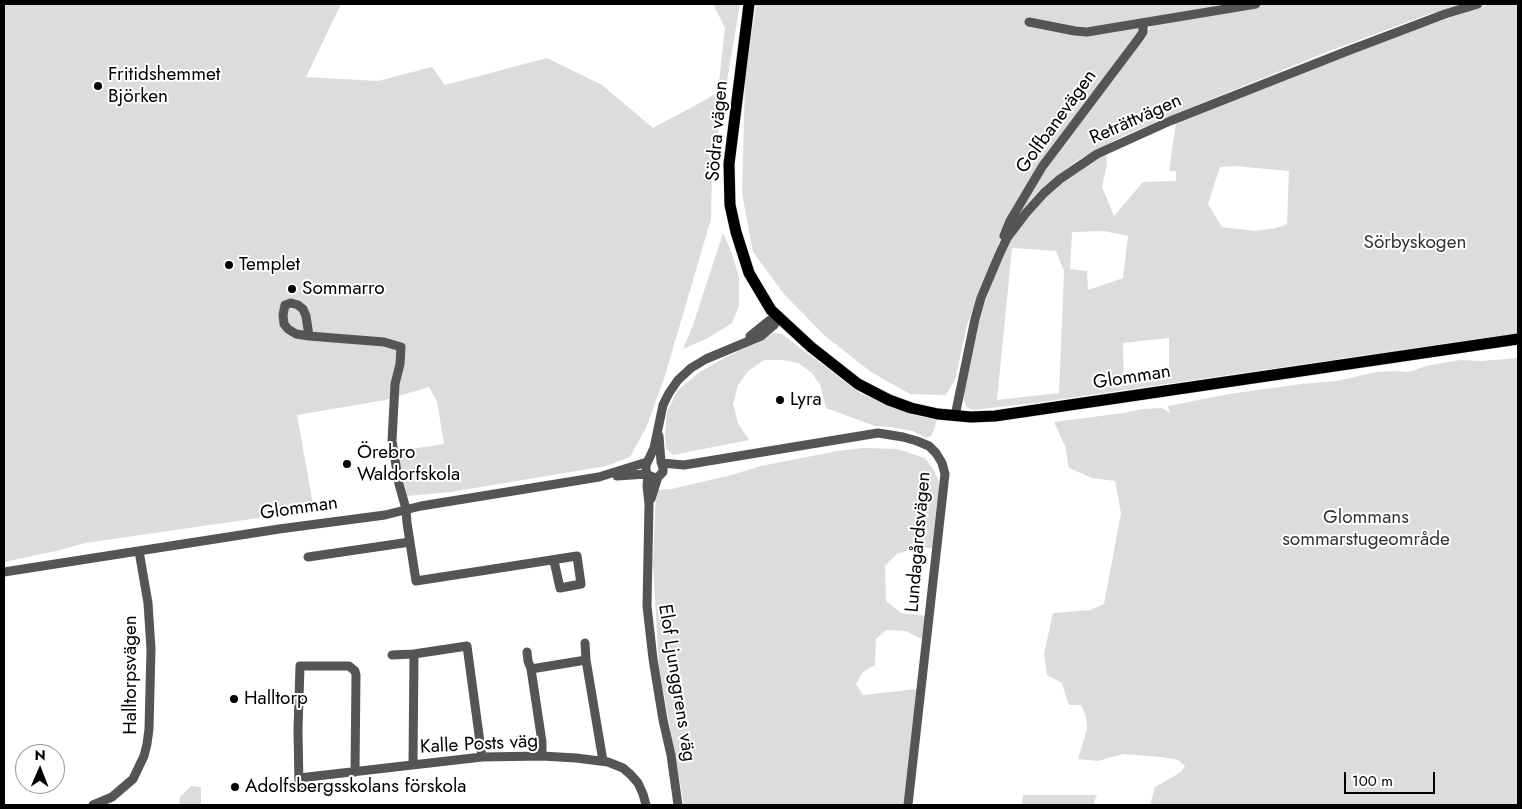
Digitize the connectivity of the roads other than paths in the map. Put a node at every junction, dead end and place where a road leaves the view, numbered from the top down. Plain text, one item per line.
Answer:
1 (749, 4) edge
2 (1256, 4) edge
3 (1478, 4) edge
4 (1029, 22) dead end
5 (1143, 23) junction
6 (1004, 244) junction
7 (779, 316) junction
8 (309, 336) dead end
9 (1518, 339) edge
10 (955, 416) junction
11 (659, 428) junction
12 (648, 462) junction
13 (662, 463) junction
14 (684, 465) junction
15 (648, 474) junction
16 (660, 476) junction
17 (599, 477) junction
18 (649, 504) junction
19 (406, 509) junction
20 (410, 542) junction
21 (139, 551) junction
22 (308, 557) dead end
23 (554, 561) dead end
24 (4, 572) edge
25 (416, 581) junction
26 (406, 584) dead end
27 (585, 643) dead end
28 (476, 644) dead end
29 (466, 646) junction
30 (527, 652) dead end
31 (414, 654) junction
32 (392, 655) dead end
33 (586, 660) junction
34 (531, 669) junction
35 (542, 756) junction
36 (482, 757) junction
37 (603, 761) junction
38 (414, 764) junction
39 (355, 772) junction
40 (93, 805) edge
41 (646, 805) edge
42 (678, 805) edge
43 (908, 805) edge

1 - 7 main road, Södra vägen
2 - 5 street
3 - 6 street, Reträttvägen
4 - 5 street
5 - 6 street, Golfbanevägen
6 - 10 street, Reträttvägen
7 - 10 main road, Glomman
7 - 11 street
8 - 19 street
9 - 10 main road, Glomman
11 - 12 street
11 - 13 street
12 - 13 street
12 - 15 street
12 - 17 street, Glomman
13 - 14 street, Lundagårdsvägen
13 - 16 street
14 - 16 street, Lundagårdsvägen
14 - 43 street, Lundagårdsvägen
15 - 16 street
15 - 17 street, Glomman
15 - 18 street, Elof Ljunggrens väg
16 - 18 street, Elof Ljunggrens väg
17 - 19 street, Glomman
18 - 42 street, Elof Ljunggrens väg
19 - 20 street
19 - 21 street, Glomman
20 - 22 street
20 - 25 street
21 - 24 street, Glomman
21 - 40 street, Halltorpsvägen
23 - 25 street
25 - 26 street
27 - 33 street
28 - 29 street
29 - 31 street
29 - 36 street
30 - 34 street
31 - 32 street
31 - 38 street
33 - 34 street
33 - 37 street
34 - 35 street
35 - 36 street, Kalle Posts väg
35 - 37 street, Kalle Posts väg
36 - 38 street, Kalle Posts väg
37 - 41 street, Kalle Posts väg
38 - 39 street, Kalle Posts väg
39 - 39 street, Kalle Posts väg

